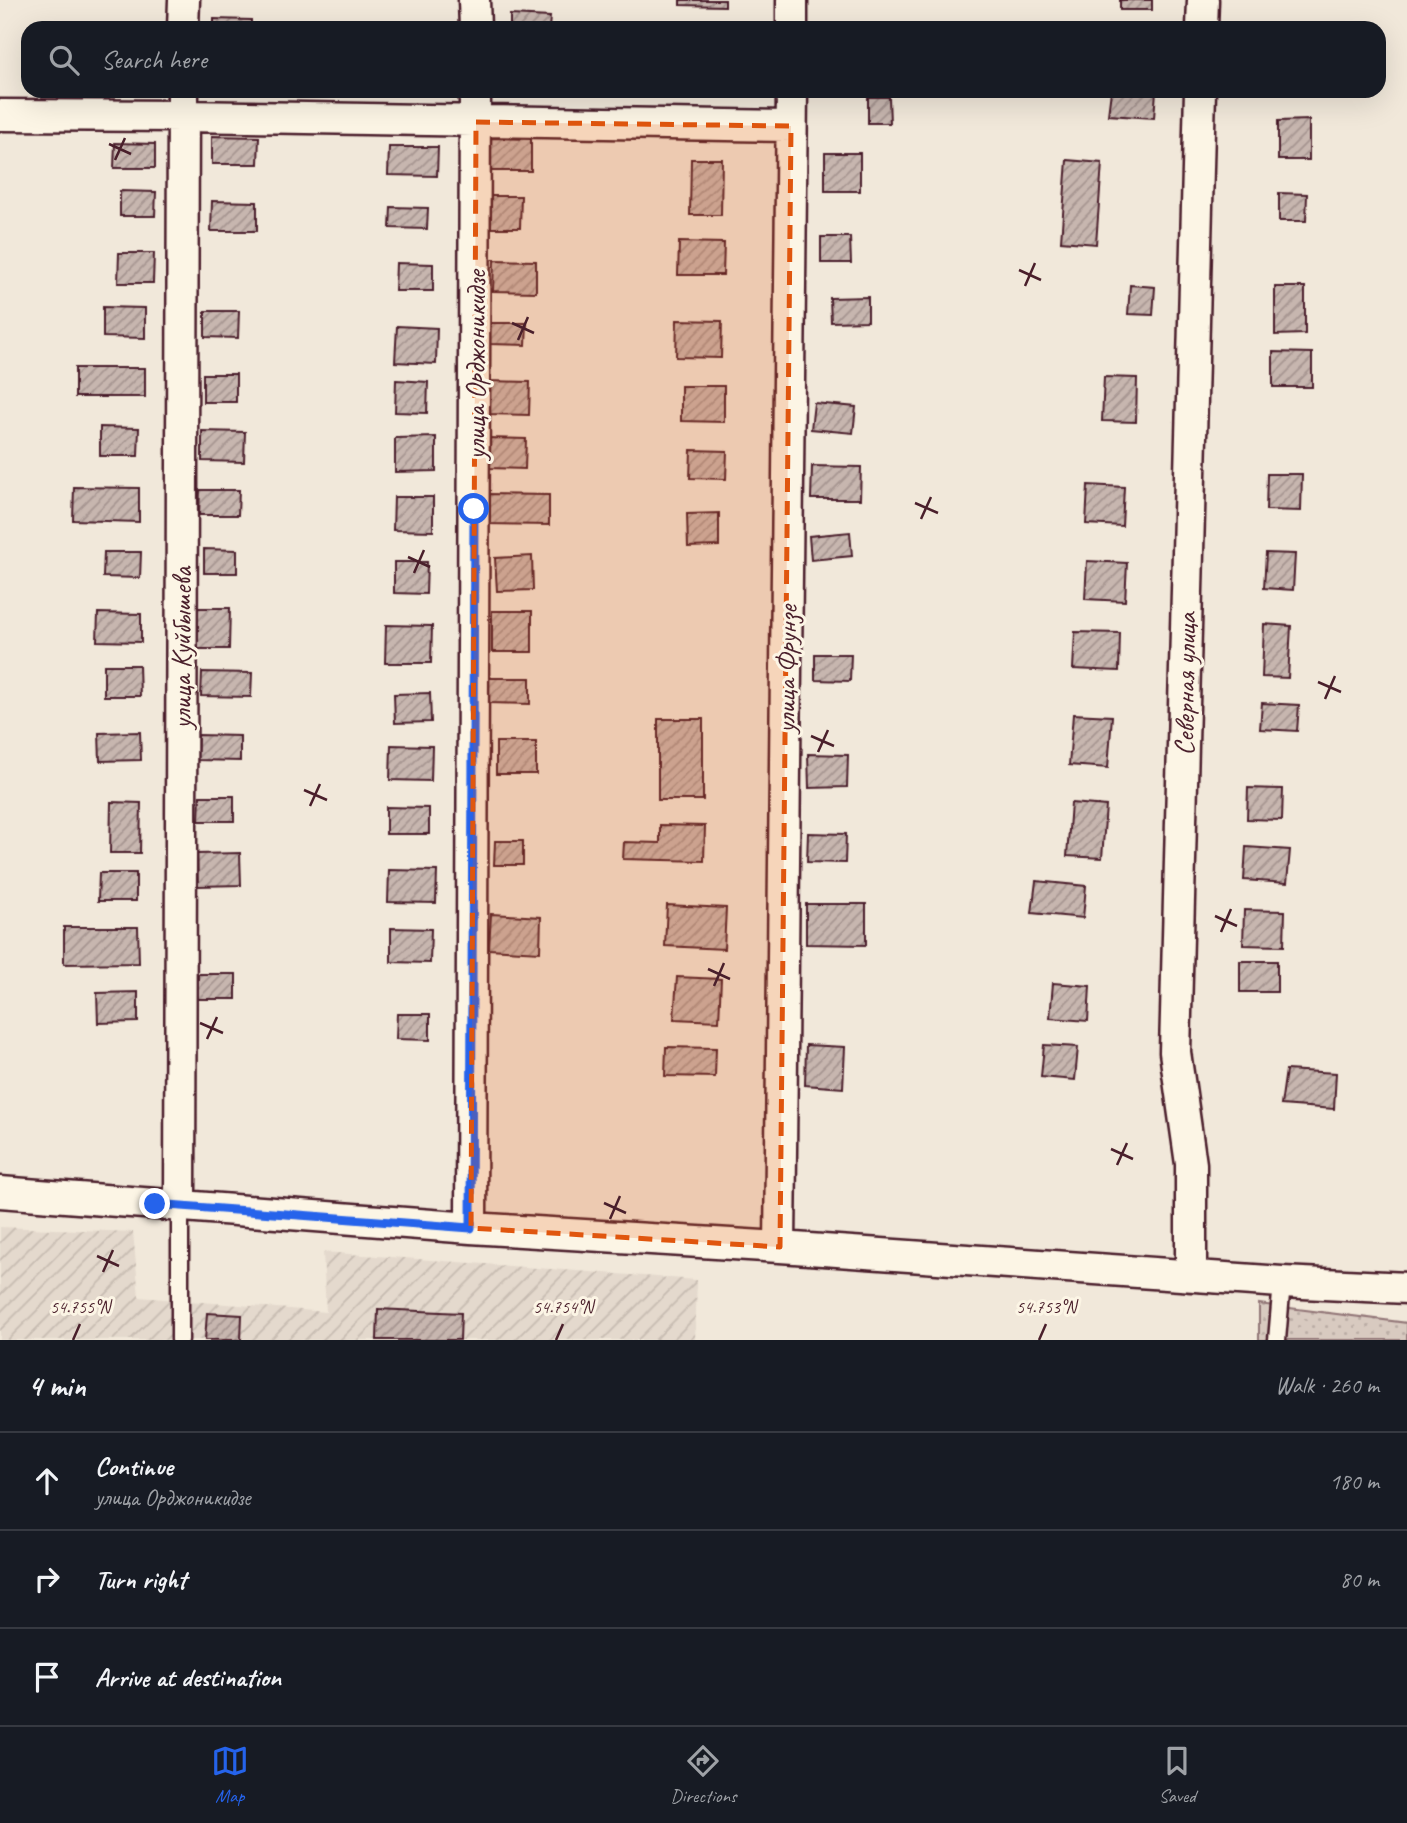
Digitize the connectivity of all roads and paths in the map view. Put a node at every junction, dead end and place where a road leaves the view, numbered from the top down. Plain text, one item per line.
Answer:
1 (184, 0) edge
2 (474, 0) edge
3 (792, 0) edge
4 (1203, 0) edge
5 (183, 21) edge
6 (475, 21) edge
7 (792, 21) edge
8 (1202, 21) edge
9 (475, 98) edge
10 (792, 98) edge
11 (1200, 98) edge
12 (183, 103) edge
13 (0, 116) edge
14 (475, 122) junction
15 (792, 126) junction
16 (0, 1192) edge
17 (180, 1206) junction
18 (471, 1228) junction
19 (780, 1247) junction
20 (1191, 1276) junction
21 (1282, 1282) junction
22 (1407, 1288) edge
23 (180, 1340) edge
24 (1277, 1340) edge

1 - 5 street
2 - 6 street
3 - 7 street
4 - 8 street
9 - 14 street, улица Орджоникидзе
10 - 15 street, улица Фрунзе
11 - 20 street, Северная улица
12 - 13 street
12 - 14 street
12 - 17 street, улица Куйбышева
14 - 15 street
14 - 18 street, улица Орджоникидзе
15 - 19 street, улица Фрунзе
16 - 17 street
17 - 18 street
17 - 23 lane
18 - 19 street
19 - 20 street
20 - 21 street
21 - 22 street
21 - 24 lane

